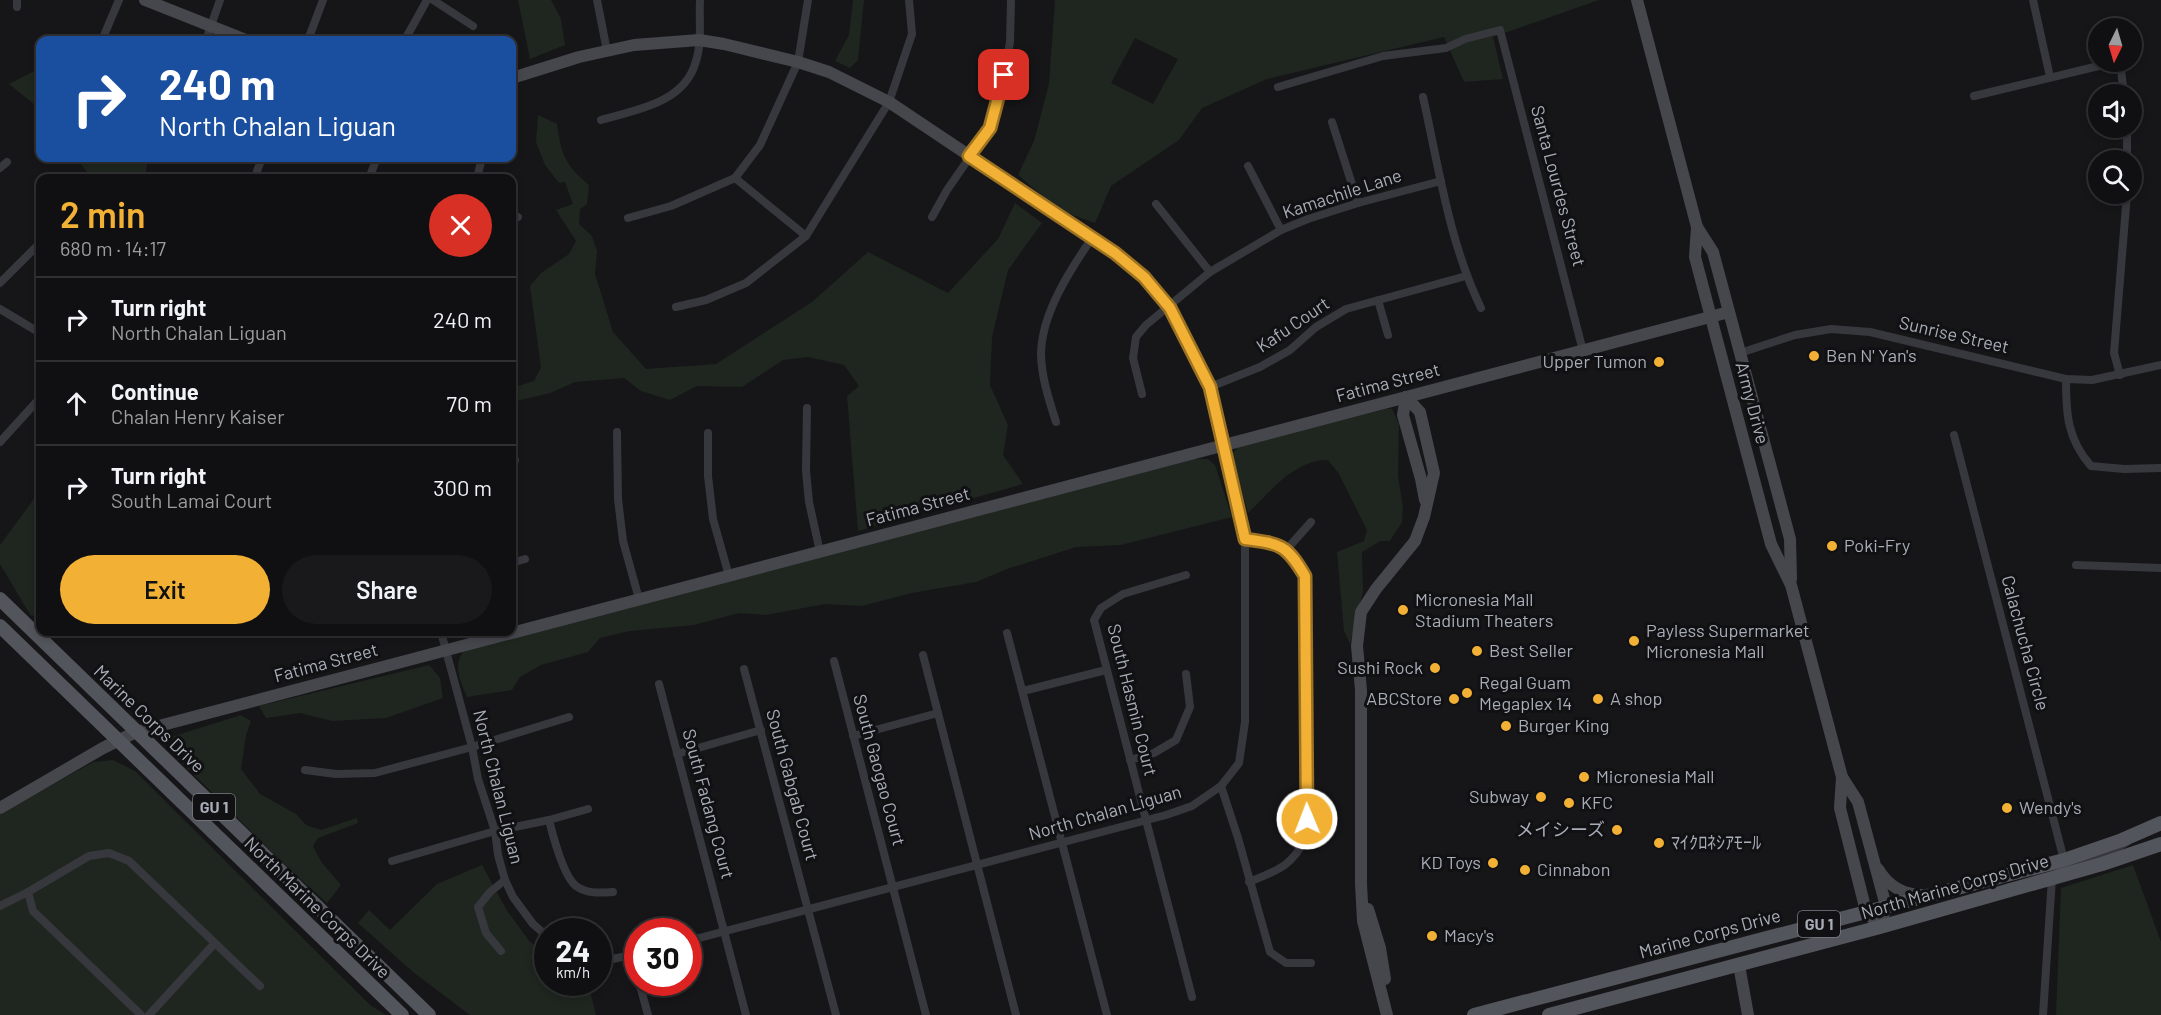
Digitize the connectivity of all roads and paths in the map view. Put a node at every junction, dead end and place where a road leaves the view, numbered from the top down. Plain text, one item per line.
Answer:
1 (119, 0) edge
2 (146, 0) edge
3 (220, 0) edge
4 (323, 0) edge
5 (427, 0) edge
6 (433, 0) edge
7 (597, 0) edge
8 (700, 0) edge
9 (807, 0) edge
10 (909, 0) edge
11 (1011, 0) edge
12 (1637, 0) edge
13 (2034, 0) edge
14 (473, 26) dead end
15 (212, 27) junction
16 (104, 36) edge
17 (208, 36) edge
18 (236, 36) edge
19 (310, 36) edge
20 (407, 36) edge
21 (699, 40) junction
22 (607, 51) junction
23 (798, 62) junction
24 (2088, 68) edge
25 (516, 77) edge
26 (2050, 77) junction
27 (1278, 87) dead end
28 (1974, 96) dead end
29 (1423, 97) dead end
30 (889, 102) junction
31 (601, 120) dead end
32 (1332, 122) dead end
33 (969, 156) junction
34 (7, 162) dead end
35 (260, 162) edge
36 (1248, 166) dead end
37 (0, 168) edge
38 (257, 171) dead end
39 (735, 178) junction
40 (1441, 181) junction
41 (1358, 203) junction
42 (1156, 204) dead end
43 (2126, 204) edge
44 (932, 217) dead end
45 (628, 218) dead end
46 (1697, 227) junction
47 (1281, 230) junction
48 (806, 236) junction
49 (1092, 238) junction
50 (36, 247) edge
51 (1210, 272) junction
52 (1466, 276) junction
53 (0, 283) edge
54 (1378, 300) junction
55 (676, 306) dead end
56 (1170, 308) junction
57 (1481, 308) dead end
58 (0, 309) edge
59 (1729, 312) junction
60 (1711, 317) junction
61 (36, 331) edge
62 (1388, 335) dead end
63 (1583, 351) junction
64 (1740, 353) junction
65 (2161, 365) edge
66 (2120, 375) junction
67 (2066, 379) junction
68 (1210, 387) junction
69 (1142, 394) dead end
70 (1406, 397) junction
71 (36, 402) edge
72 (807, 408) dead end
73 (1056, 422) dead end
74 (617, 432) dead end
75 (708, 433) dead end
76 (1954, 435) dead end
77 (0, 442) edge
78 (1225, 445) junction
79 (2161, 468) edge
80 (1311, 522) dead end
81 (1245, 539) junction
82 (1287, 549) junction
83 (820, 552) junction
84 (525, 559) dead end
85 (516, 562) edge
86 (2076, 565) dead end
87 (2161, 568) edge
88 (1186, 575) dead end
89 (729, 576) junction
90 (1791, 585) junction
91 (0, 599) edge
92 (639, 599) junction
93 (0, 626) edge
94 (516, 632) edge
95 (1007, 633) dead end
96 (36, 634) edge
97 (38, 636) edge
98 (442, 636) edge
99 (499, 636) edge
100 (446, 650) junction
101 (922, 655) dead end
102 (834, 661) dead end
103 (744, 669) dead end
104 (1106, 670) junction
105 (1186, 674) dead end
106 (659, 684) dead end
107 (1023, 691) junction
108 (938, 713) junction
109 (569, 717) dead end
110 (760, 730) junction
111 (136, 732) junction
112 (853, 736) junction
113 (118, 740) junction
114 (472, 747) junction
115 (677, 754) junction
116 (1130, 760) junction
117 (305, 770) dead end
118 (1842, 777) junction
119 (1221, 786) junction
120 (0, 808) edge
121 (588, 809) dead end
122 (549, 820) junction
123 (1146, 820) junction
124 (2161, 823) edge
125 (495, 831) junction
126 (2145, 831) junction
127 (1061, 843) junction
128 (2161, 844) edge
129 (1873, 856) junction
130 (2064, 860) junction
131 (392, 861) dead end
132 (976, 865) junction
133 (2052, 878) junction
134 (504, 880) junction
135 (1249, 882) junction
136 (1361, 884) junction
137 (892, 887) junction
138 (28, 892) junction
139 (613, 892) dead end
140 (1927, 895) junction
141 (0, 906) edge
142 (1886, 906) junction
143 (808, 909) junction
144 (1866, 911) junction
145 (534, 925) edge
146 (1880, 927) junction
147 (725, 931) junction
148 (702, 937) edge
149 (214, 944) junction
150 (501, 951) dead end
151 (1311, 963) dead end
152 (1739, 964) junction
153 (260, 986) dead end
154 (643, 996) edge
155 (1192, 997) dead end
156 (141, 1015) edge
157 (148, 1015) edge
158 (402, 1015) edge
159 (429, 1015) edge
160 (648, 1015) edge
161 (746, 1015) edge
162 (836, 1015) edge
163 (926, 1015) edge
164 (1016, 1015) edge
165 (1107, 1015) edge
166 (1387, 1015) edge
167 (1396, 1015) edge
168 (1474, 1015) edge
169 (1549, 1015) edge
170 (1749, 1015) edge
171 (2043, 1015) edge

1 - 16 street
2 - 15 main road
3 - 15 street
4 - 19 street
5 - 20 street
6 - 14 street
7 - 22 street
8 - 21 street
9 - 23 street
10 - 30 street
11 - 33 street
12 - 46 main road, Army Drive
13 - 26 street
15 - 17 street
15 - 18 main road
21 - 22 main road
21 - 23 main road
21 - 31 street
22 - 25 main road
23 - 30 main road
23 - 39 street
24 - 26 street
26 - 28 street
27 - 63 street, Santa Lourdes Street
29 - 40 street
30 - 33 main road
30 - 48 street
32 - 41 street
33 - 44 street
33 - 49 main road
34 - 37 street
35 - 38 street
36 - 47 street
39 - 45 street
39 - 48 street
40 - 41 street, Kamachile Lane
40 - 52 street
41 - 47 street, Kamachile Lane
42 - 51 street
43 - 66 street
46 - 59 main road, Army Drive
46 - 60 main road, Army Drive
47 - 51 street, Kamachile Lane
48 - 55 street
49 - 56 main road
49 - 73 street
50 - 53 street
51 - 56 street, Kamachile Lane
52 - 54 street, Kafu Court
52 - 57 street
54 - 62 street
54 - 68 street, Kafu Court
56 - 68 main road
56 - 69 street, Kamachile Lane
58 - 61 street
59 - 60 main road, Fatima Street
59 - 64 main road, Army Drive
60 - 63 main road, Fatima Street
60 - 90 main road, Army Drive
63 - 70 main road, Fatima Street
64 - 67 street, Sunrise Street
64 - 90 main road, Army Drive
65 - 66 street, Sunrise Street
66 - 67 street, Sunrise Street
67 - 79 street
68 - 78 main road
70 - 78 main road, Fatima Street
70 - 136 main road
71 - 77 street
72 - 83 street
74 - 92 street
75 - 89 street
76 - 130 street, Calachucha Circle
78 - 81 street, North Chalan Liguan
78 - 83 main road, Fatima Street
80 - 82 street
81 - 82 street
81 - 119 street, North Chalan Liguan
82 - 135 street
83 - 89 main road, Fatima Street
84 - 85 street
86 - 87 street
88 - 104 street, South Hasmin Court
89 - 92 main road, Fatima Street
90 - 118 main road, Army Drive
91 - 96 main road, Marine Corps Drive / GU 1
92 - 94 main road, Fatima Street
93 - 113 main road, North Marine Corps Drive / GU 1
95 - 107 street
97 - 111 main road, Marine Corps Drive / GU 1
98 - 100 street, North Chalan Liguan
99 - 100 main road, Fatima Street
100 - 111 main road, Fatima Street
100 - 114 street, North Chalan Liguan
101 - 108 street
102 - 112 street, South Gaogao Court
103 - 110 street, South Gabgab Court
104 - 107 street
104 - 116 street, South Hasmin Court
105 - 116 street
106 - 115 street, South Fadang Court
107 - 127 street
108 - 112 street
108 - 132 street
109 - 114 street
110 - 115 street
110 - 143 street, South Gabgab Court
111 - 113 main road, Fatima Street
111 - 159 main road, Marine Corps Drive / GU 1
112 - 137 street, South Gaogao Court
113 - 120 main road, Fatima Street
113 - 158 main road, North Marine Corps Drive / GU 1
114 - 117 street
114 - 125 street, North Chalan Liguan
115 - 147 street, South Fadang Court
116 - 123 street, South Hasmin Court
118 - 129 main road, Army Drive
118 - 144 main road, Army Drive
119 - 123 street, North Chalan Liguan
119 - 135 street
121 - 122 street
122 - 125 street
122 - 139 street
123 - 127 street, North Chalan Liguan
123 - 155 street, South Hasmin Court
124 - 126 main road, Marine Corps Drive / GU 1
125 - 131 street
125 - 134 street, North Chalan Liguan
126 - 130 main road, Marine Corps Drive / GU 1
126 - 133 street
127 - 132 street, North Chalan Liguan
127 - 165 street
128 - 133 main road, North Marine Corps Drive / GU 1
129 - 140 main road
129 - 142 main road, Army Drive
130 - 140 main road, Marine Corps Drive / GU 1
132 - 137 street, North Chalan Liguan
132 - 164 street
133 - 146 main road, North Marine Corps Drive / GU 1
133 - 171 street
134 - 145 street, North Chalan Liguan
134 - 150 street
135 - 151 street
136 - 166 main road
136 - 167 main road
137 - 143 street, North Chalan Liguan
137 - 163 street, South Gaogao Court
138 - 141 street
138 - 149 street
138 - 156 street
140 - 142 main road, Marine Corps Drive / GU 1
142 - 144 main road, Marine Corps Drive / GU 1
142 - 146 main road
143 - 147 street, North Chalan Liguan
143 - 162 street, South Gabgab Court
144 - 146 main road, Army Drive
144 - 168 main road, Marine Corps Drive / GU 1
146 - 152 main road, North Marine Corps Drive / GU 1
147 - 148 street, North Chalan Liguan
147 - 161 street, South Fadang Court
149 - 153 street
149 - 157 street
152 - 169 main road, North Marine Corps Drive / GU 1
152 - 170 main road
154 - 160 street

